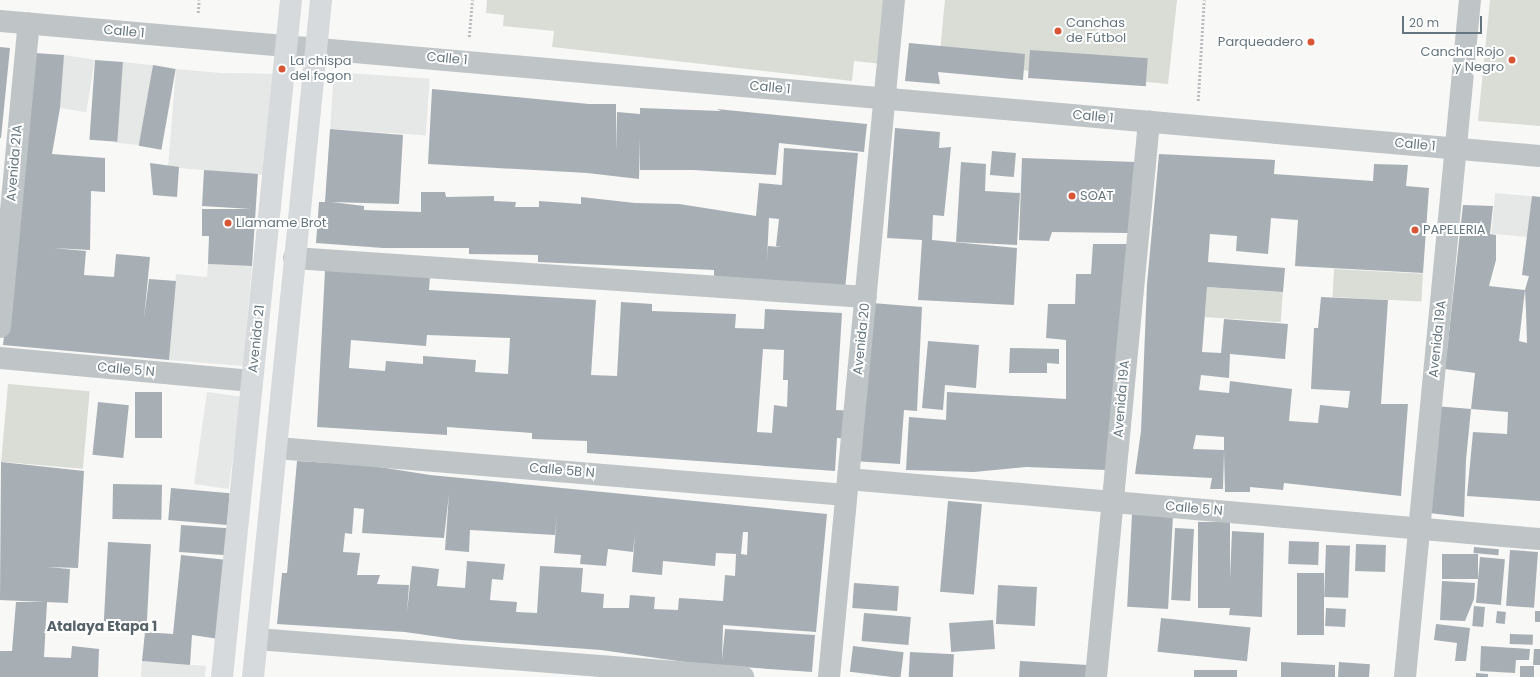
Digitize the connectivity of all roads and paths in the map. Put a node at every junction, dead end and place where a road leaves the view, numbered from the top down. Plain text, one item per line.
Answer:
1 (291, 0) edge
2 (321, 0) edge
3 (472, 0) edge
4 (894, 0) edge
5 (1204, 0) edge
6 (1470, 0) edge
7 (0, 21) edge
8 (29, 23) junction
9 (287, 46) junction
10 (317, 49) junction
11 (466, 60) junction
12 (884, 99) junction
13 (1149, 122) junction
14 (1196, 126) junction
15 (1457, 149) junction
16 (1540, 156) edge
17 (294, 258) junction
18 (866, 297) junction
19 (0, 327) edge
20 (0, 358) edge
21 (252, 381) junction
22 (278, 448) junction
23 (847, 487) junction
24 (1113, 502) junction
25 (1419, 529) junction
26 (1540, 539) edge
27 (257, 639) junction
28 (222, 677) edge
29 (254, 677) edge
30 (744, 677) edge
31 (829, 677) edge
32 (1096, 677) edge
33 (1404, 677) edge

1 - 9 main road, Avenida 21
2 - 10 main road
3 - 11 path
4 - 12 street, Avenida 20
5 - 14 path
6 - 15 street, Avenida 19A
7 - 8 street, Calle 1
8 - 9 street, Calle 1
8 - 19 street, Avenida 21A
9 - 10 street, Calle 1
9 - 21 main road, Avenida 21
10 - 11 street, Calle 1
10 - 17 main road
11 - 12 street, Calle 1
12 - 13 street, Calle 1
12 - 18 street, Avenida 20
13 - 14 street, Calle 1
13 - 24 street, Avenida 19A
14 - 15 street, Calle 1
15 - 16 street, Calle 1
15 - 25 street, Avenida 19A
17 - 18 street
17 - 22 main road
18 - 23 street, Avenida 20
20 - 21 street, Calle 5 N
21 - 28 main road, Avenida 21
22 - 23 street, Calle 5B N
22 - 27 main road
23 - 24 street, Calle 5 N
23 - 31 street, Avenida 20
24 - 25 street, Calle 5 N
24 - 32 street, Avenida 19A
25 - 26 street, Calle 5 N
25 - 33 street, Avenida 19A
27 - 29 main road
27 - 30 street

